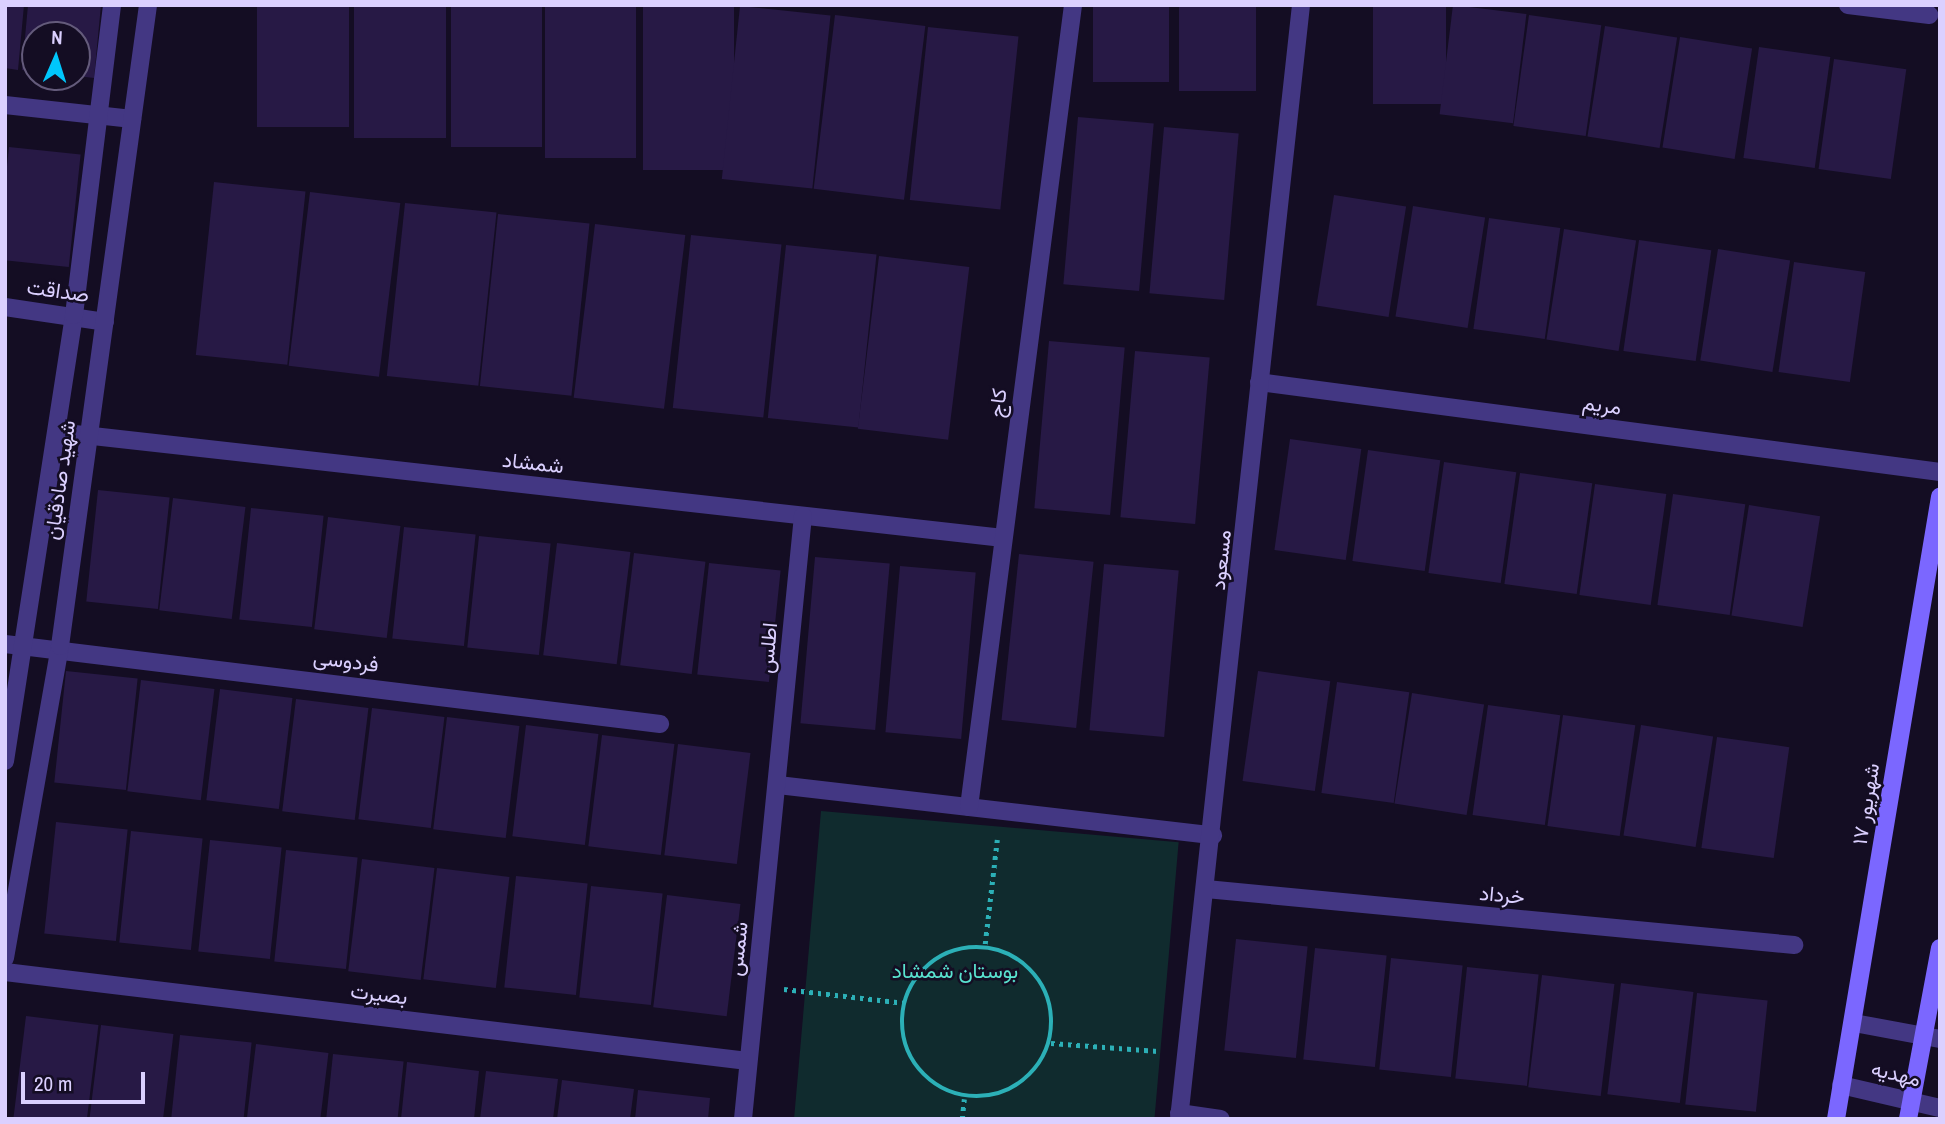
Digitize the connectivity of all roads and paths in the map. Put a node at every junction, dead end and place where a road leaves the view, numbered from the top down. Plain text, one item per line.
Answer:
1 (112, 5) edge
2 (148, 5) edge
3 (1073, 5) edge
4 (1301, 5) edge
5 (1848, 5) edge
6 (1929, 15) dead end
7 (5, 105) edge
8 (100, 115) junction
9 (132, 119) junction
10 (5, 307) edge
11 (74, 315) junction
12 (105, 321) junction
13 (1259, 382) junction
14 (57, 432) junction
15 (90, 436) junction
16 (1940, 472) edge
17 (1940, 497) edge
18 (803, 516) junction
19 (1003, 538) junction
20 (5, 644) edge
21 (60, 646) junction
22 (26, 647) junction
23 (660, 724) dead end
24 (5, 761) edge
25 (778, 785) junction
26 (970, 807) junction
27 (1001, 810) junction
28 (1213, 835) junction
29 (1206, 889) junction
30 (985, 944) junction
31 (1794, 945) dead end
32 (1940, 947) edge
33 (5, 958) edge
34 (5, 972) edge
35 (757, 986) junction
36 (905, 1003) junction
37 (1854, 1023) junction
38 (1933, 1037) edge
39 (1051, 1043) junction
40 (1187, 1053) junction
41 (748, 1061) junction
42 (1841, 1085) junction
43 (964, 1098) junction
44 (1940, 1108) edge
45 (1910, 1110) edge
46 (1179, 1116) edge
47 (743, 1119) edge
48 (962, 1119) edge
49 (1221, 1119) edge
50 (1836, 1119) edge

1 - 8 street, شهید صادقیان
2 - 9 street, شهید صادقیان
3 - 19 street, کاج
4 - 13 street, مسعود
5 - 6 street
7 - 8 street
8 - 9 street
8 - 11 street, شهید صادقیان
9 - 12 street, شهید صادقیان
10 - 11 street, صداقت
11 - 12 street, صداقت
11 - 14 street, شهید صادقیان
12 - 15 street, شهید صادقیان
13 - 16 street, مریم
13 - 28 street, مسعود
14 - 15 street, شمشاد
14 - 22 street, شهید صادقیان
15 - 18 street, شمشاد
15 - 21 street, شهید صادقیان
17 - 37 main road, ۱۷ شهریور
18 - 19 street, شمشاد
18 - 25 street, اطلس
19 - 26 street, کاج
20 - 22 street, فردوسی
21 - 22 street, فردوسی
21 - 23 street, فردوسی
21 - 33 street, شهید صادقیان
22 - 24 street, شهید صادقیان
25 - 26 street
25 - 35 street, شمس
26 - 27 street
27 - 28 street
27 - 30 path
28 - 29 street, مسعود
29 - 31 street, خرداد
29 - 40 street, مسعود
30 - 36 path
30 - 39 path
32 - 38 main road
34 - 41 street, بصیرت
35 - 36 path
35 - 41 street, شمس
36 - 43 path
37 - 38 street, مهدیه
37 - 42 main road, ۱۷ شهریور
38 - 45 main road
39 - 40 path
39 - 43 path
40 - 46 street, مسعود
41 - 47 street, شمس
42 - 45 street, مهدیه
42 - 50 main road, ۱۷ شهریور
43 - 48 path
44 - 45 street, مهدیه
46 - 49 street

